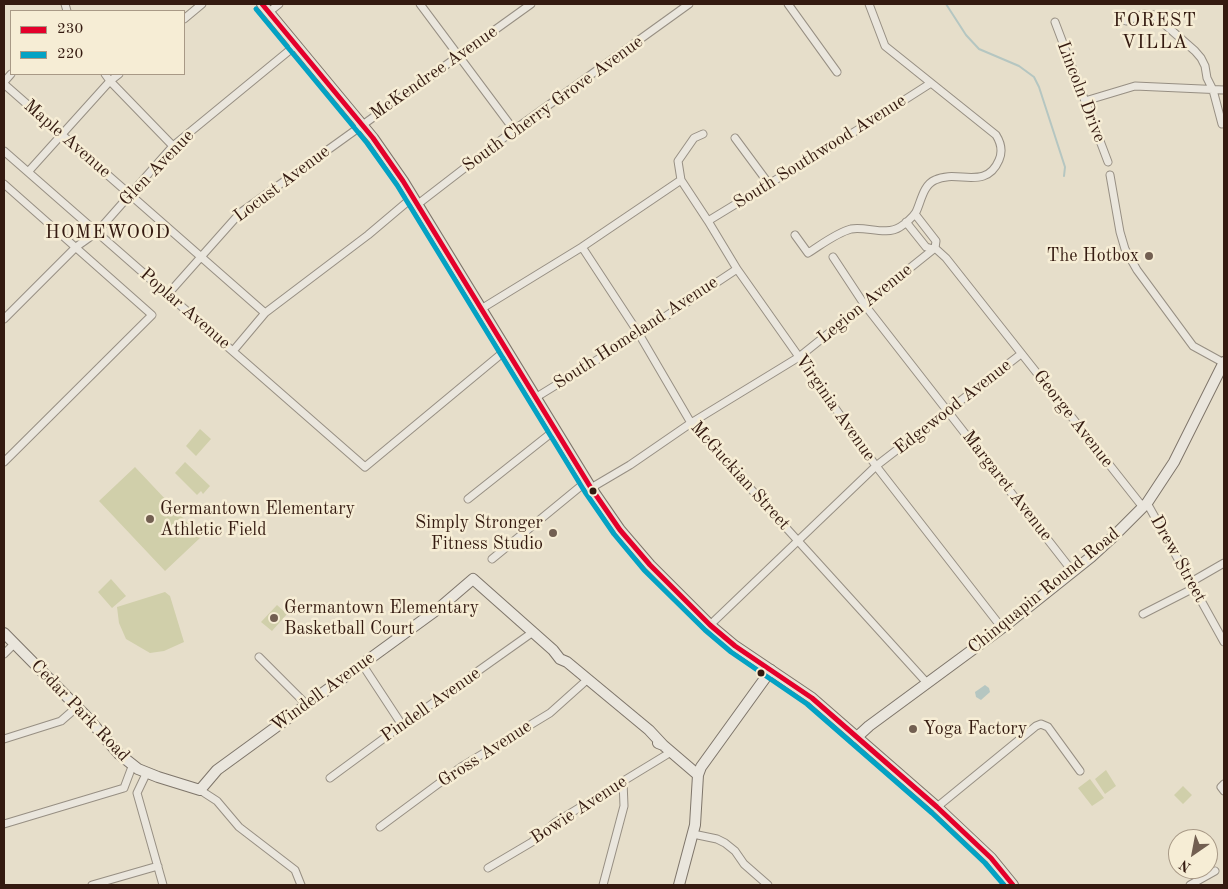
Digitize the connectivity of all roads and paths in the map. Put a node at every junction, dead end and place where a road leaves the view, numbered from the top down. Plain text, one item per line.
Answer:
1 (202, 4) edge
2 (262, 4) edge
3 (279, 4) edge
4 (420, 4) edge
5 (531, 4) edge
6 (689, 4) edge
7 (788, 4) edge
8 (869, 4) edge
9 (269, 12) junction
10 (185, 18) edge
11 (1126, 21) dead end
12 (1055, 22) dead end
13 (296, 45) junction
14 (459, 57) junction
15 (837, 72) dead end
16 (106, 75) edge
17 (118, 75) edge
18 (110, 81) junction
19 (931, 82) junction
20 (4, 83) edge
21 (1213, 90) junction
22 (1224, 90) edge
23 (1085, 101) junction
24 (362, 124) junction
25 (1222, 124) dead end
26 (514, 130) junction
27 (703, 134) dead end
28 (62, 135) junction
29 (735, 138) dead end
30 (174, 146) junction
31 (4, 150) edge
32 (1108, 162) dead end
33 (28, 172) junction
34 (1110, 175) dead end
35 (681, 180) junction
36 (769, 184) junction
37 (4, 185) edge
38 (131, 196) junction
39 (415, 201) junction
40 (915, 214) junction
41 (708, 221) junction
42 (906, 222) junction
43 (97, 232) junction
44 (795, 235) dead end
45 (76, 247) junction
46 (582, 247) junction
47 (934, 248) junction
48 (200, 256) junction
49 (833, 257) dead end
50 (737, 269) junction
51 (168, 294) junction
52 (864, 304) junction
53 (481, 309) junction
54 (265, 313) junction
55 (4, 319) edge
56 (639, 334) junction
57 (506, 350) junction
58 (233, 351) junction
59 (1021, 354) junction
60 (799, 357) junction
61 (1224, 362) edge
62 (535, 398) junction
63 (947, 411) junction
64 (692, 424) junction
65 (555, 430) junction
66 (4, 462) edge
67 (876, 466) junction
68 (589, 484) junction
69 (468, 499) dead end
70 (1144, 504) junction
71 (797, 541) junction
72 (492, 559) dead end
73 (1224, 563) edge
74 (1073, 572) junction
75 (1192, 585) junction
76 (1143, 614) dead end
77 (710, 625) junction
78 (1002, 628) junction
79 (533, 632) junction
80 (4, 633) edge
81 (1224, 642) edge
82 (14, 644) junction
83 (4, 654) edge
84 (259, 657) dead end
85 (362, 664) junction
86 (771, 670) junction
87 (588, 679) junction
88 (927, 683) junction
89 (306, 704) junction
90 (77, 707) junction
91 (402, 725) junction
92 (858, 737) junction
93 (4, 739) edge
94 (667, 748) junction
95 (132, 764) junction
96 (1080, 771) dead end
97 (147, 772) junction
98 (698, 775) junction
99 (330, 778) dead end
100 (623, 781) junction
101 (124, 788) junction
102 (200, 790) junction
103 (137, 793) junction
104 (937, 807) junction
105 (4, 824) edge
106 (380, 826) dead end
107 (693, 834) junction
108 (158, 866) junction
109 (488, 868) dead end
110 (759, 878) junction
111 (92, 885) edge
112 (163, 885) edge
113 (302, 885) edge
114 (603, 885) edge
115 (679, 885) edge
116 (753, 885) edge
117 (768, 885) edge
118 (1013, 885) edge

1 - 10 street
2 - 9 main road
3 - 9 street
4 - 14 street
5 - 14 street, McKendree Avenue
6 - 26 street, South Cherry Grove Avenue
7 - 15 street
8 - 19 street
9 - 13 main road
11 - 21 street
12 - 23 street, Lincoln Drive
13 - 24 main road
13 - 30 street, Glen Avenue
14 - 24 street, McKendree Avenue
14 - 26 street
16 - 18 street
17 - 18 street
18 - 28 street
18 - 30 street
19 - 36 street, South Southwood Avenue
19 - 40 street
20 - 28 street, Maple Avenue
21 - 22 street
21 - 23 street
21 - 25 street
23 - 32 street, Lincoln Drive
24 - 39 main road
24 - 48 street, Locust Avenue
26 - 39 street, South Cherry Grove Avenue
27 - 35 street
28 - 33 street
28 - 38 street, Maple Avenue
29 - 36 street
30 - 38 street, Glen Avenue
31 - 33 street, Poplar Avenue
33 - 43 street, Poplar Avenue
34 - 61 street
35 - 41 street, Virginia Avenue
35 - 46 street
36 - 41 street, South Southwood Avenue
37 - 45 street, Poplar Avenue
38 - 43 street, Glen Avenue
38 - 48 street, Maple Avenue
39 - 53 main road
39 - 54 street, South Cherry Grove Avenue
40 - 42 street
40 - 47 street, George Avenue
41 - 50 street, Virginia Avenue
42 - 44 street
42 - 47 street
43 - 45 street, Glen Avenue
43 - 51 street, Poplar Avenue
45 - 55 street, Glen Avenue
45 - 66 street, Poplar Avenue
46 - 53 street
46 - 56 street, McGuckian Street
47 - 52 street, Legion Avenue
47 - 59 street, George Avenue
48 - 51 street, Locust Avenue
48 - 54 street, Maple Avenue
49 - 52 street, Margaret Avenue
50 - 56 street, South Homeland Avenue
50 - 60 street, Virginia Avenue
51 - 58 street, Poplar Avenue
52 - 60 street, Legion Avenue
52 - 63 street, Margaret Avenue
53 - 57 main road
54 - 58 street, South Cherry Grove Avenue
56 - 62 street, South Homeland Avenue
56 - 64 street, McGuckian Street
57 - 58 street, Poplar Avenue
57 - 62 main road
59 - 63 street, Edgewood Avenue
59 - 70 street, George Avenue
60 - 64 street, Legion Avenue
60 - 67 street, Virginia Avenue
61 - 70 street, Chinquapin Round Road
62 - 65 main road
63 - 67 street, Edgewood Avenue
63 - 74 street, Margaret Avenue
64 - 68 street, Legion Avenue
64 - 71 street, McGuckian Street
65 - 68 main road
65 - 69 street
67 - 71 street, Edgewood Avenue
67 - 78 street, Virginia Avenue
68 - 72 street, Legion Avenue
68 - 77 main road
70 - 74 street, Chinquapin Round Road
70 - 75 street, Drew Street
71 - 77 street, Edgewood Avenue
71 - 88 street, McGuckian Street
73 - 75 street
74 - 78 street, Chinquapin Round Road
75 - 76 street
75 - 81 street, Drew Street
77 - 86 main road
78 - 88 street, Chinquapin Round Road
79 - 85 street, Windell Avenue
79 - 87 street
79 - 91 street, Pindell Avenue
80 - 82 street, Cedar Park Road
82 - 83 street
82 - 90 street, Cedar Park Road
84 - 89 street
85 - 89 street, Windell Avenue
85 - 91 street
86 - 92 main road
86 - 98 street
87 - 94 street
87 - 106 street, Gross Avenue
88 - 92 street, Chinquapin Round Road
89 - 102 street, Windell Avenue
90 - 93 street
90 - 95 street, Cedar Park Road
91 - 99 street, Pindell Avenue
92 - 104 main road
94 - 98 street
94 - 100 street, Bowie Avenue
95 - 97 street, Cedar Park Road
95 - 101 street
96 - 104 street
97 - 102 street, Cedar Park Road
97 - 103 street
98 - 107 street
100 - 109 street, Bowie Avenue
100 - 114 street
101 - 103 street
101 - 105 street
102 - 113 street, Cedar Park Road
103 - 108 street
104 - 118 main road
107 - 110 street
107 - 115 street
108 - 111 street
108 - 112 street
110 - 116 street
110 - 117 street

